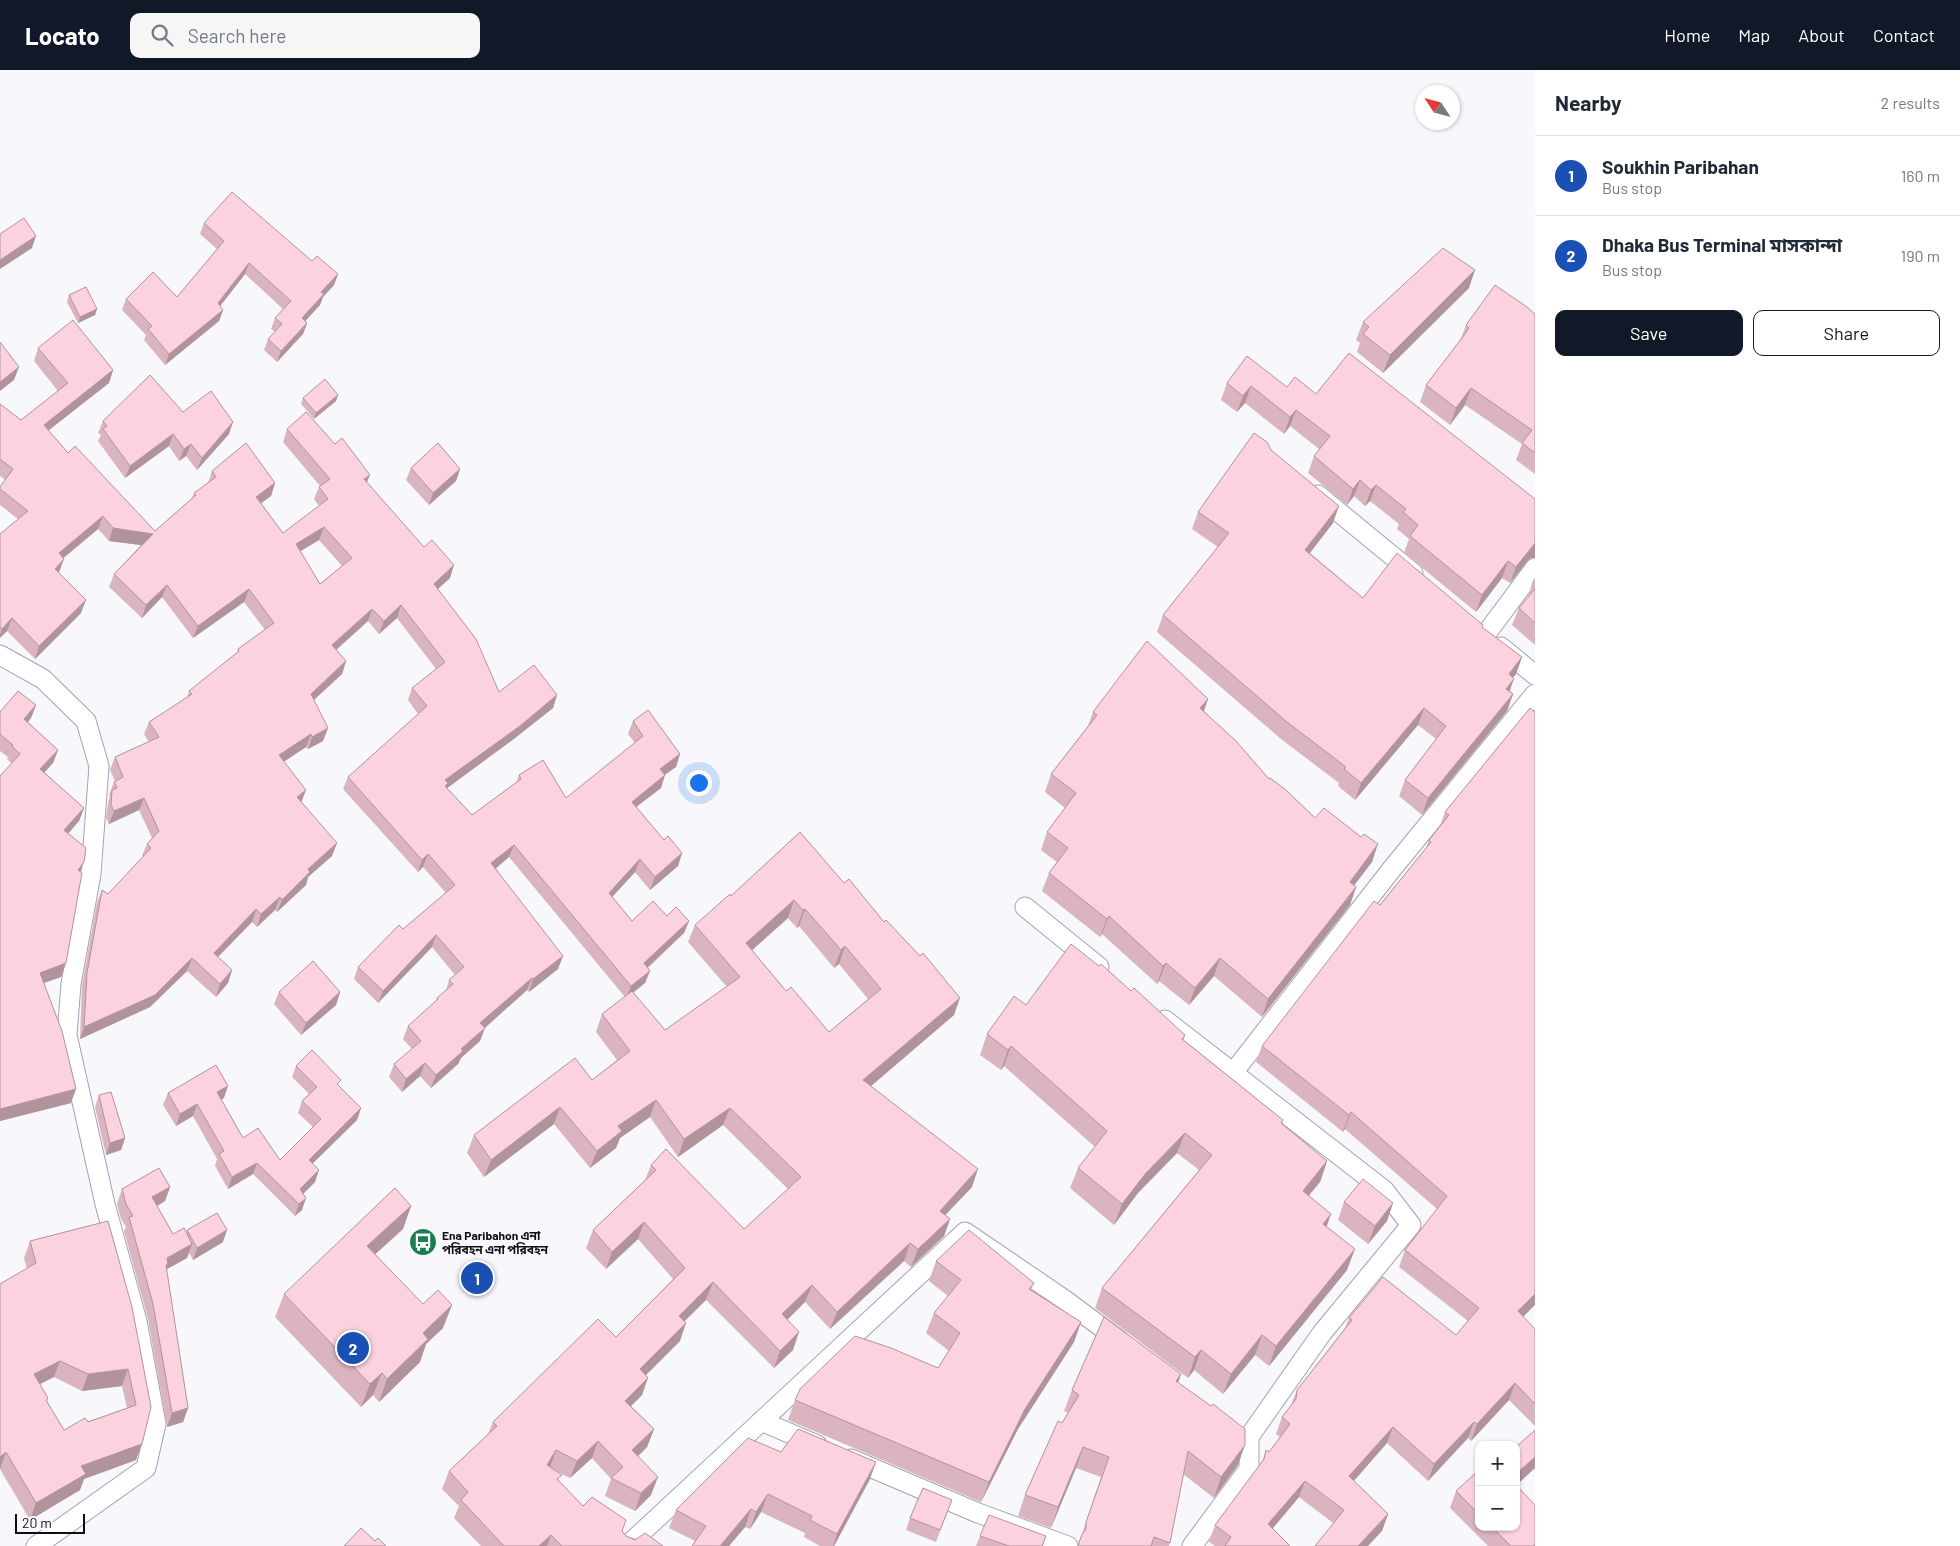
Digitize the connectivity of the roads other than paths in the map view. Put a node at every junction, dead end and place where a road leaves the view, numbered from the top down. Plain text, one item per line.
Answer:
1 (1303, 483) edge
2 (1535, 568) edge
3 (1425, 583) edge
4 (1470, 621) edge
5 (1486, 634) junction
6 (0, 655) edge
7 (1535, 675) edge
8 (1535, 694) edge
9 (1025, 907) dead end
10 (1110, 975) edge
11 (1148, 1006) edge
12 (1232, 1074) junction
13 (1137, 1354) edge
14 (761, 1422) junction
15 (1233, 1425) edge
16 (1249, 1436) junction
17 (36, 1546) edge
18 (627, 1546) edge
19 (1068, 1546) edge
20 (1192, 1546) edge

1 - 3 street
2 - 5 street
4 - 5 street
5 - 7 street
6 - 17 street
8 - 12 street
9 - 10 street
11 - 12 street
12 - 16 street
13 - 14 street
14 - 18 street
14 - 19 street
15 - 16 street
16 - 20 street

